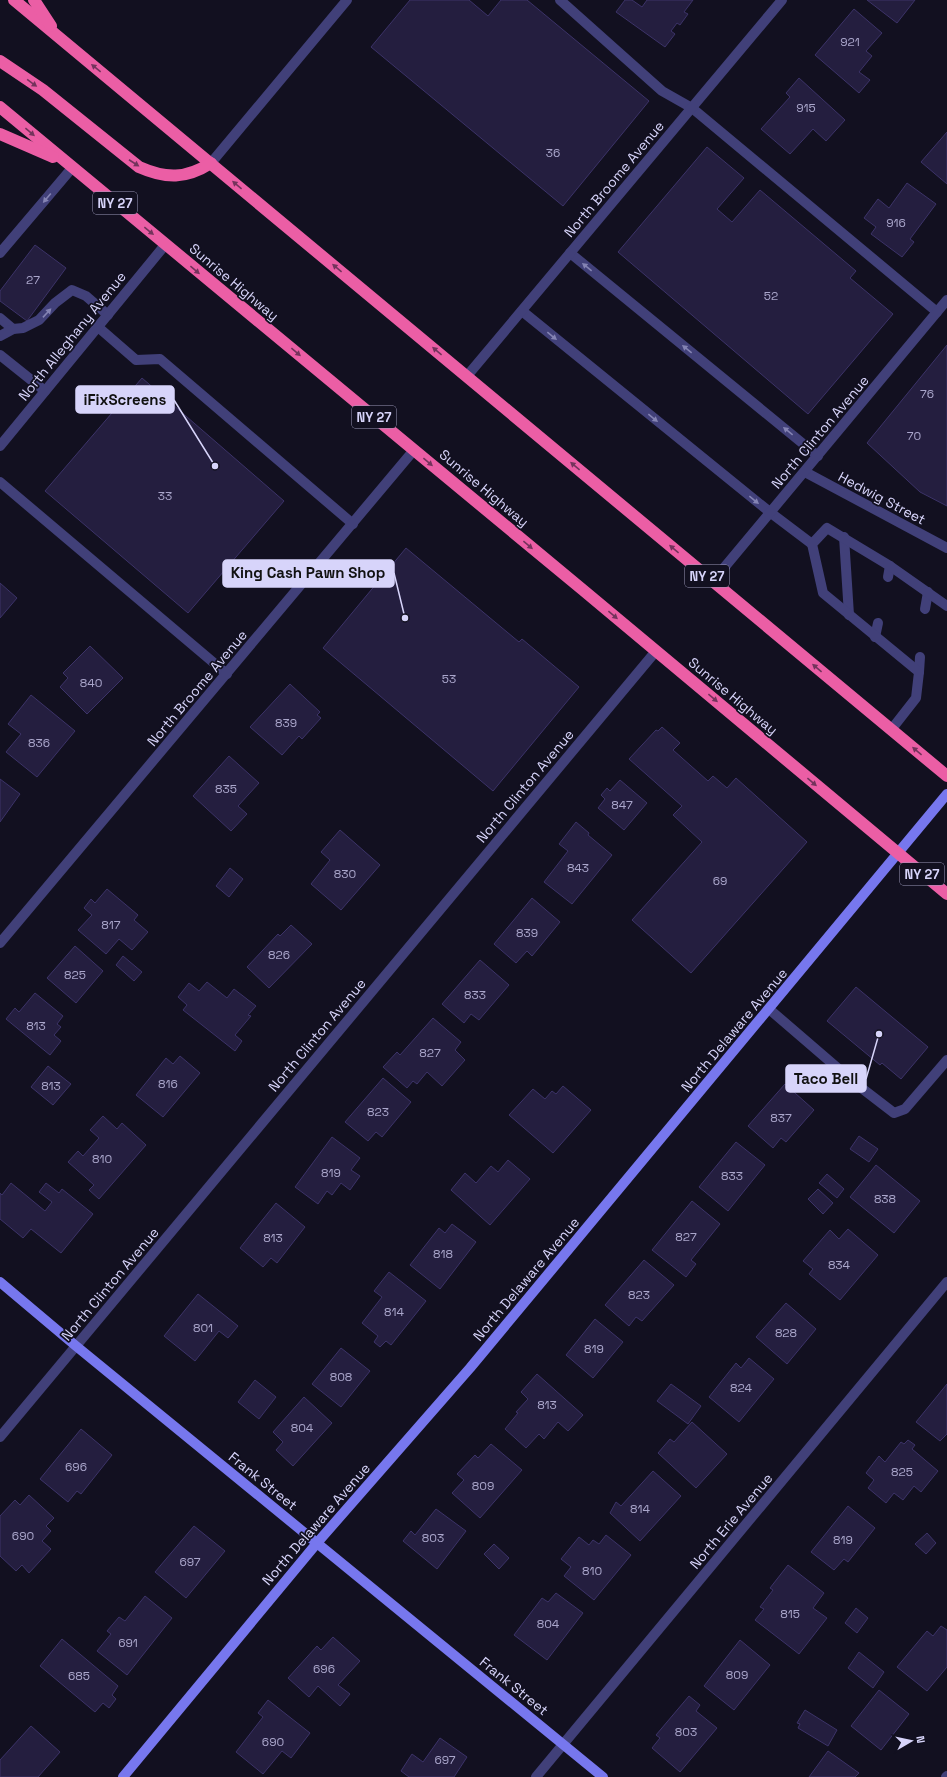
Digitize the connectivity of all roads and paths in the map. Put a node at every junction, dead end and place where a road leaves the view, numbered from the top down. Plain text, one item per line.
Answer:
1 (14, 0) edge
2 (34, 0) edge
3 (347, 0) edge
4 (560, 0) edge
5 (782, 0) edge
6 (58, 37) junction
7 (0, 61) edge
8 (0, 107) edge
9 (692, 108) junction
10 (0, 134) edge
11 (211, 163) junction
12 (68, 165) junction
13 (165, 245) junction
14 (0, 253) edge
15 (570, 253) junction
16 (947, 300) edge
17 (522, 311) junction
18 (937, 312) junction
19 (108, 315) junction
20 (0, 318) edge
21 (98, 327) junction
22 (13, 329) junction
23 (0, 336) edge
24 (0, 355) edge
25 (467, 376) junction
26 (45, 391) junction
27 (0, 446) edge
28 (414, 450) junction
29 (818, 456) junction
30 (805, 472) junction
31 (0, 482) edge
32 (770, 513) junction
33 (353, 524) junction
34 (844, 537) junction
35 (812, 544) junction
36 (947, 548) edge
37 (890, 566) junction
38 (888, 577) dead end
39 (713, 581) junction
40 (928, 592) junction
41 (947, 606) edge
42 (925, 609) dead end
43 (849, 615) junction
44 (878, 623) dead end
45 (875, 637) junction
46 (656, 651) junction
47 (920, 657) dead end
48 (918, 672) junction
49 (227, 674) junction
50 (891, 730) junction
51 (947, 776) edge
52 (947, 794) edge
53 (898, 854) junction
54 (947, 894) edge
55 (0, 943) edge
56 (769, 1009) junction
57 (947, 1060) edge
58 (0, 1282) edge
59 (947, 1282) edge
60 (76, 1346) junction
61 (0, 1437) edge
62 (317, 1543) junction
63 (564, 1744) junction
64 (123, 1777) edge
65 (536, 1777) edge
66 (602, 1777) edge

1 - 6 highway, NY 27
2 - 6 highway
3 - 11 street
4 - 9 street
5 - 9 street, North Broome Avenue
11 -> 6 highway, NY 27
7 -> 11 highway
8 -> 12 highway, Sunrise Highway / NY 27
9 - 15 street, North Broome Avenue
9 - 18 street
10 - 12 highway
25 -> 11 highway, NY 27
12 -> 13 highway, Sunrise Highway / NY 27
12 -> 14 street
13 - 19 street, North Alleghany Avenue
13 -> 28 highway, Sunrise Highway / NY 27
15 - 17 street, North Broome Avenue
29 -> 15 street
16 - 18 street, North Clinton Avenue
17 - 25 street, North Broome Avenue
17 -> 32 street
18 - 29 street, North Clinton Avenue
19 - 21 street, North Alleghany Avenue
22 -> 19 street
20 - 22 street
21 - 26 street, North Alleghany Avenue
21 - 33 street
22 - 23 street
24 - 26 street
39 -> 25 highway, NY 27
26 - 27 street, North Alleghany Avenue
28 - 33 street, North Broome Avenue
28 -> 46 highway, Sunrise Highway / NY 27
29 - 30 street, North Clinton Avenue
30 - 32 street, North Clinton Avenue
30 - 36 street, Hedwig Street
31 - 49 street
32 - 35 street
32 - 39 street, North Clinton Avenue
33 - 49 street, North Broome Avenue
34 - 35 street
34 - 37 street
34 - 43 street
35 - 43 street
37 - 38 street
37 - 40 street
50 -> 39 highway, NY 27
40 - 41 street
40 - 42 street
43 - 45 street
44 - 45 street
45 - 48 street
46 -> 53 highway, Sunrise Highway / NY 27
46 - 60 street, North Clinton Avenue
47 - 48 street
48 - 50 street
49 - 55 street, North Broome Avenue
51 -> 50 highway, NY 27
52 - 53 street, North Delaware Avenue
53 - 54 highway, Sunrise Highway / NY 27
53 - 56 street, North Delaware Avenue
56 - 57 street
56 - 62 street, North Delaware Avenue
58 - 60 street, Frank Street
59 - 63 street, North Erie Avenue
60 - 61 street, North Clinton Avenue
60 - 62 street, Frank Street
62 - 63 street, Frank Street
62 - 64 street, North Delaware Avenue
63 - 65 street, North Erie Avenue
63 - 66 street, Frank Street

